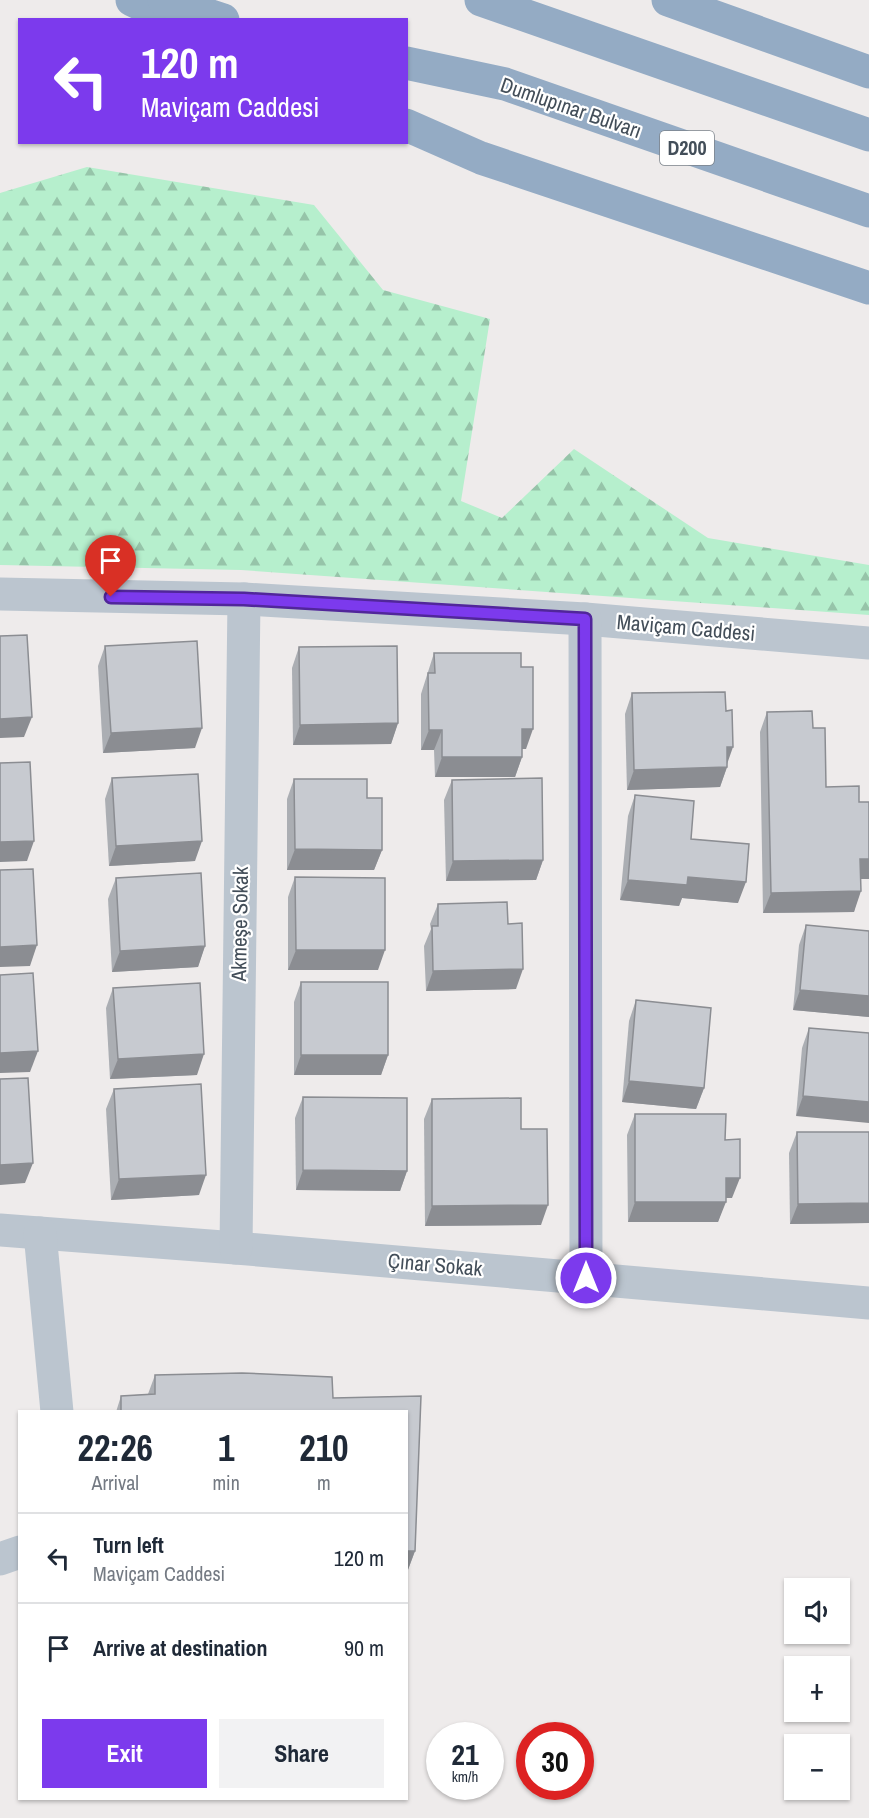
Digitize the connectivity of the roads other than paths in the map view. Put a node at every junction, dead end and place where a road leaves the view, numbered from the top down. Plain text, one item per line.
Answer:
1 (132, 0) edge
2 (164, 0) edge
3 (481, 0) edge
4 (668, 0) edge
5 (171, 18) edge
6 (217, 18) edge
7 (408, 63) edge
8 (869, 72) edge
9 (408, 126) edge
10 (869, 135) edge
11 (869, 211) edge
12 (869, 288) edge
13 (0, 594) edge
14 (244, 599) junction
15 (585, 619) junction
16 (869, 643) edge
17 (0, 1230) edge
18 (40, 1233) junction
19 (236, 1248) junction
20 (586, 1278) junction
21 (869, 1303) edge
22 (57, 1410) edge
23 (18, 1553) edge
24 (0, 1559) edge

1 - 5 highway
2 - 6 highway
3 - 10 highway
4 - 8 highway
7 - 11 highway, Dumlupınar Bulvarı / D200
9 - 12 highway
13 - 14 street, Maviçam Caddesi
14 - 15 street, Maviçam Caddesi
14 - 19 street, Akmeşe Sokak
15 - 16 street, Maviçam Caddesi
15 - 20 street
17 - 18 street, Çınar Sokak
18 - 19 street, Çınar Sokak
18 - 22 street
19 - 20 street, Çınar Sokak
20 - 21 street, Çınar Sokak
23 - 24 street

